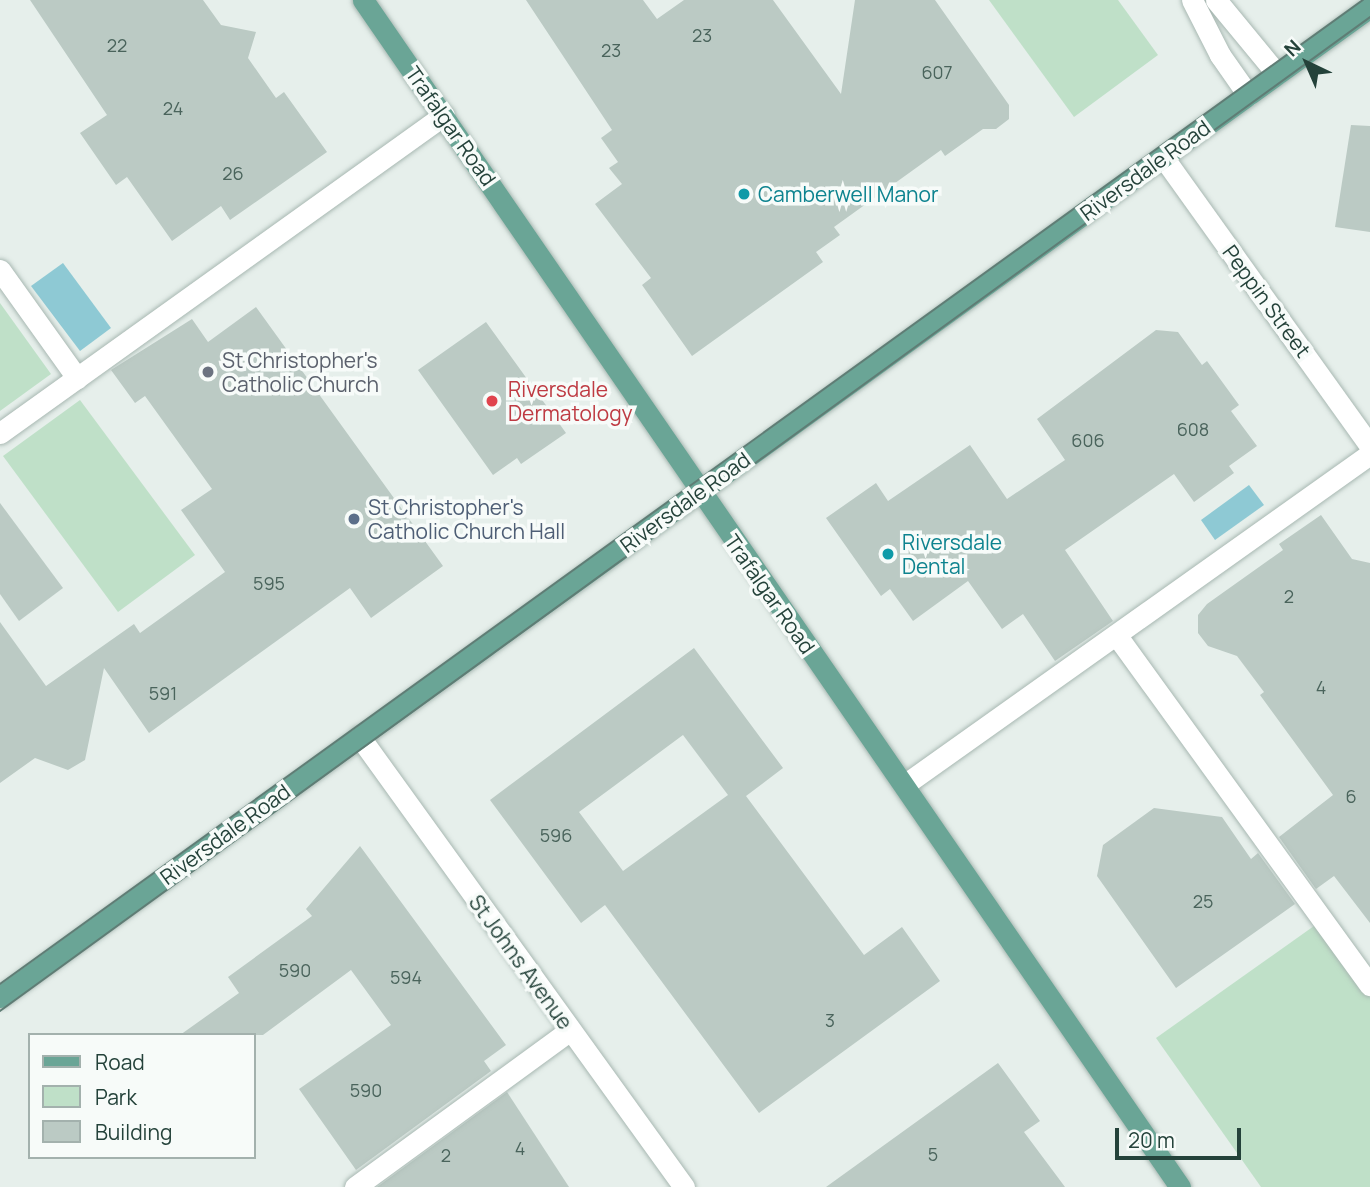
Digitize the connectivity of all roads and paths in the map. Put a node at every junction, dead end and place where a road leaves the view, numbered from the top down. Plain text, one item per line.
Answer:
1 (363, 0) edge
2 (1192, 0) edge
3 (1216, 0) edge
4 (1370, 7) edge
5 (1277, 74) junction
6 (1248, 95) junction
7 (444, 115) junction
8 (1163, 156) junction
9 (0, 270) edge
10 (77, 378) junction
11 (0, 433) edge
12 (1370, 446) edge
13 (1370, 454) edge
14 (698, 492) junction
15 (1117, 636) junction
16 (359, 736) junction
17 (904, 785) junction
18 (1370, 985) edge
19 (0, 997) edge
20 (570, 1030) junction
21 (355, 1187) edge
22 (684, 1187) edge
23 (1181, 1187) edge

1 - 7 main road, Trafalgar Road
2 - 6 street
3 - 5 street
4 - 5 main road, Riversdale Road
5 - 6 main road, Riversdale Road
6 - 8 main road, Riversdale Road
7 - 10 street
7 - 14 main road, Trafalgar Road
8 - 12 street, Peppin Street
8 - 14 main road, Riversdale Road
9 - 10 street
10 - 11 street
13 - 15 street
14 - 16 main road, Riversdale Road
14 - 17 main road, Trafalgar Road
15 - 17 street
15 - 18 street
16 - 19 main road, Riversdale Road
16 - 20 street, St Johns Avenue
17 - 23 main road, Trafalgar Road
20 - 21 street
20 - 22 street, St Johns Avenue

